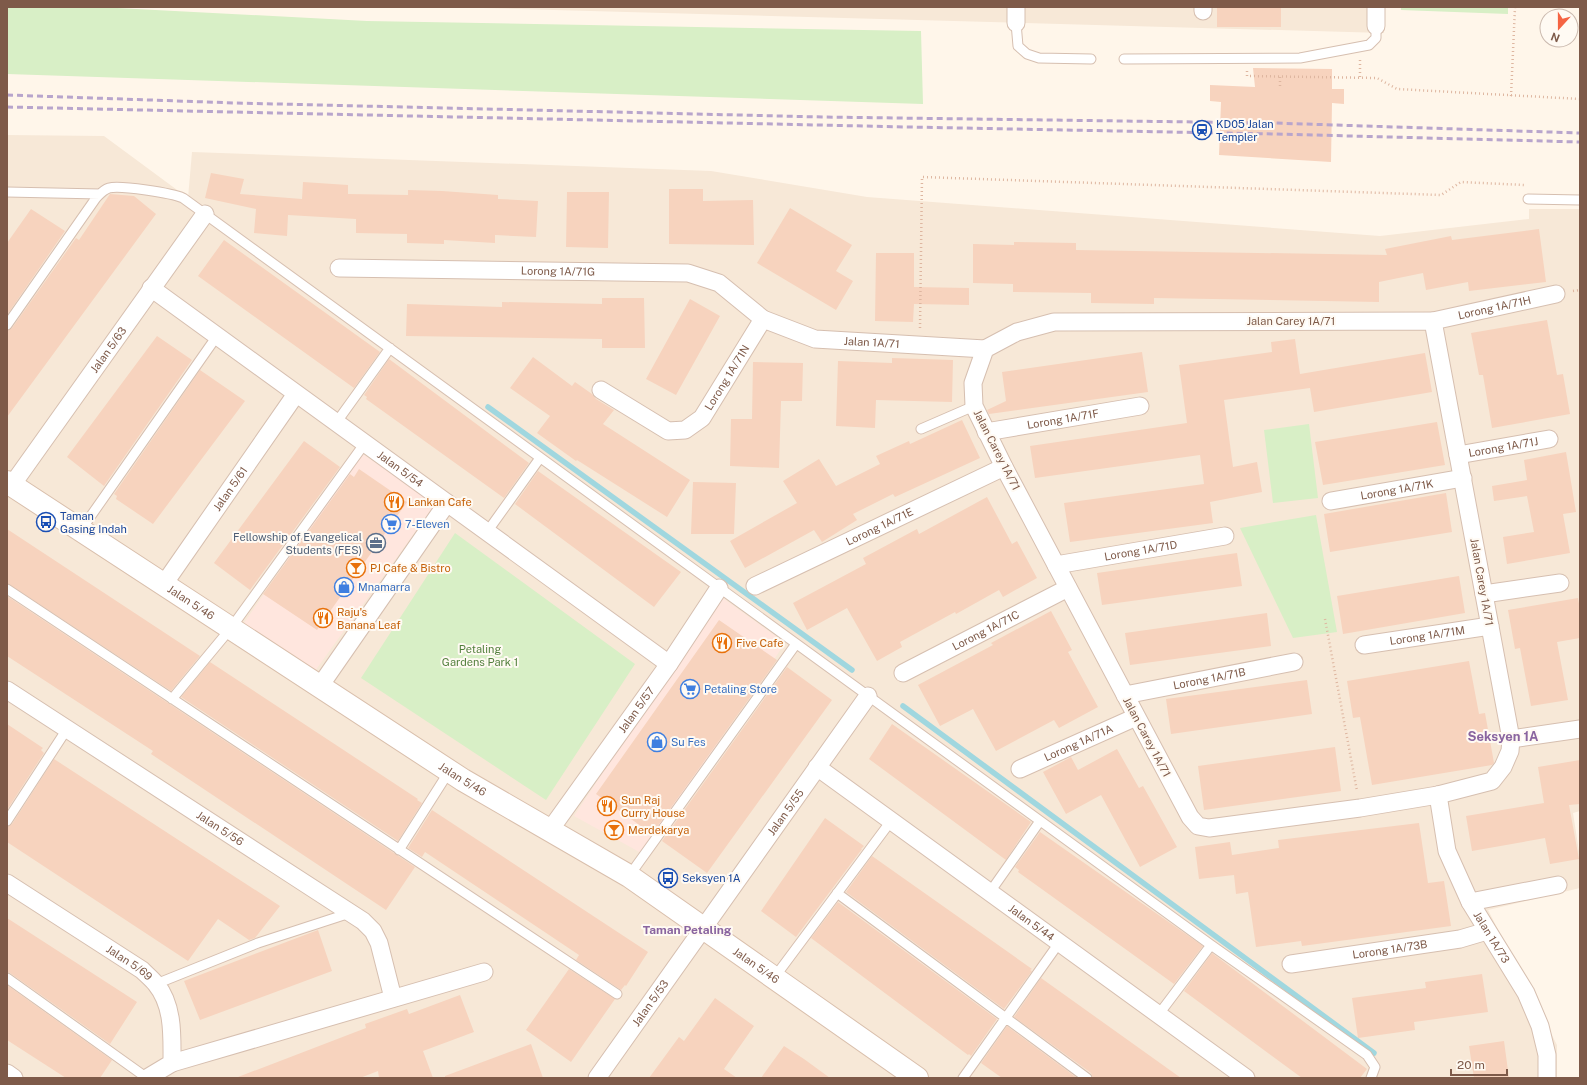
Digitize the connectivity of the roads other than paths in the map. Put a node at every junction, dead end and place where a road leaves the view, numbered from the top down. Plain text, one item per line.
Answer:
1 (1376, 7) edge
2 (1016, 15) edge
3 (1376, 26) joint
4 (1091, 59) dead end
5 (1124, 59) dead end
6 (7, 192) edge
7 (100, 194) junction
8 (1528, 199) road end
9 (1580, 200) edge
10 (205, 214) junction
11 (339, 268) dead end
12 (151, 288) junction
13 (1556, 294) dead end
14 (763, 319) junction
15 (1433, 321) junction
16 (7, 325) edge
17 (217, 336) junction
18 (390, 348) junction
19 (985, 349) junction
20 (601, 390) dead end
21 (296, 394) junction
22 (974, 406) junction
23 (1140, 406) dead end
24 (336, 423) junction
25 (920, 429) dead end
26 (986, 432) junction
27 (1549, 439) dead end
28 (364, 443) junction
29 (1458, 455) junction
30 (540, 458) junction
31 (1004, 467) junction
32 (1463, 478) junction
33 (9, 483) edge
34 (1331, 501) dead end
35 (447, 503) junction
36 (81, 530) junction
37 (487, 532) junction
38 (1225, 536) dead end
39 (1056, 565) junction
40 (1560, 583) dead end
41 (164, 584) junction
42 (755, 586) dead end
43 (720, 588) junction
44 (1068, 588) junction
45 (7, 589) edge
46 (1484, 594) junction
47 (1490, 626) junction
48 (231, 628) junction
49 (796, 644) junction
50 (1364, 645) dead end
51 (1294, 662) dead end
52 (669, 664) junction
53 (902, 673) dead end
54 (320, 686) junction
55 (7, 690) edge
56 (1125, 695) junction
57 (868, 696) junction
58 (172, 698) junction
59 (1136, 716) junction
60 (1580, 729) edge
61 (67, 730) junction
62 (1511, 739) junction
63 (817, 767) junction
64 (1020, 769) dead end
65 (450, 770) junction
66 (1438, 795) junction
67 (7, 821) edge
68 (891, 821) junction
69 (1040, 821) junction
70 (550, 830) junction
71 (399, 850) junction
72 (630, 876) junction
73 (7, 883) edge
74 (1558, 885) dead end
75 (990, 892) junction
76 (837, 893) junction
77 (1470, 902) junction
78 (350, 913) junction
79 (703, 928) junction
80 (1487, 931) junction
81 (1059, 943) junction
82 (1211, 945) junction
83 (1291, 964) dead end
84 (484, 972) dead end
85 (7, 978) edge
86 (774, 978) junction
87 (156, 984) junction
88 (617, 994) dead end
89 (393, 998) junction
90 (1159, 1014) junction
91 (1006, 1017) junction
92 (172, 1063) junction
93 (7, 1073) edge
94 (1237, 1075) edge
95 (14, 1078) edge
96 (147, 1078) edge
97 (597, 1078) edge
98 (917, 1078) edge
99 (963, 1078) edge
100 (1087, 1078) edge
101 (1371, 1078) edge
102 (1547, 1078) edge

1 - 3 street
2 - 4 lane
3 - 5 lane
6 - 7 lane
7 - 10 lane
7 - 16 lane
8 - 9 lane
10 - 12 street, Jalan 5/63
10 - 18 lane
11 - 14 street, Lorong 1A/71G
12 - 17 street, Jalan 5/54
12 - 33 street, Jalan 5/63
13 - 15 street, Lorong 1A/71H
14 - 19 street, Jalan 1A/71
14 - 20 street, Lorong 1A/71N
15 - 19 street, Jalan Carey 1A/71
15 - 29 street, Jalan Carey 1A/71
17 - 21 street, Jalan 5/54
17 - 36 lane
18 - 24 lane
18 - 30 lane
19 - 22 street, Jalan Carey 1A/71
21 - 24 street, Jalan 5/54
21 - 41 street, Jalan 5/61
22 - 25 lane
22 - 26 street, Jalan Carey 1A/71
23 - 26 street, Lorong 1A/71F
24 - 28 street, Jalan 5/54
26 - 31 street, Jalan Carey 1A/71
27 - 29 street, Lorong 1A/71J
28 - 35 street, Jalan 5/54
28 - 48 lane
29 - 32 street, Jalan Carey 1A/71
30 - 37 lane
30 - 43 lane
31 - 39 street, Jalan Carey 1A/71
31 - 42 street, Lorong 1A/71E
32 - 34 street, Lorong 1A/71K
32 - 46 street, Jalan Carey 1A/71
33 - 36 street, Jalan 5/46
35 - 37 street, Jalan 5/54
35 - 54 street
36 - 41 street, Jalan 5/46
37 - 52 street, Jalan 5/54
38 - 39 street, Lorong 1A/71D
39 - 44 street, Jalan Carey 1A/71
40 - 46 street
41 - 48 street, Jalan 5/46
43 - 49 lane
43 - 52 street, Jalan 5/57
44 - 53 street, Lorong 1A/71C
44 - 56 street, Jalan Carey 1A/71
45 - 58 lane
46 - 47 street, Jalan Carey 1A/71
47 - 50 street, Lorong 1A/71M
47 - 62 street, Jalan Carey 1A/71
48 - 54 street, Jalan 5/46
48 - 58 lane
49 - 57 lane
49 - 72 lane
51 - 56 street, Lorong 1A/71B
52 - 70 street, Jalan 5/57
54 - 65 street, Jalan 5/46
55 - 61 street, Jalan 5/56
56 - 59 street, Jalan Carey 1A/71
57 - 63 street, Jalan 5/55
57 - 69 lane
58 - 71 lane
59 - 64 street, Lorong 1A/71A
59 - 66 street, Jalan Carey 1A/71
60 - 62 street
61 - 67 lane
61 - 78 street, Jalan 5/56
62 - 66 street, Jalan Carey 1A/71
63 - 68 street, Jalan 5/44
63 - 79 street, Jalan 5/55
65 - 70 street, Jalan 5/46
65 - 71 lane
66 - 77 street, Jalan 1A/73
68 - 75 street, Jalan 5/44
68 - 76 lane
69 - 75 lane
69 - 82 lane
70 - 72 street, Jalan 5/46
71 - 88 lane
72 - 79 street, Jalan 5/46
73 - 87 street, Jalan 5/69
74 - 77 street
75 - 81 street, Jalan 5/44
76 - 86 lane
76 - 91 lane
77 - 80 street, Jalan 1A/73
78 - 87 lane
78 - 89 street, Jalan 5/56
79 - 86 street, Jalan 5/46
79 - 97 street, Jalan 5/53
80 - 83 street, Lorong 1A/73B
80 - 102 street, Jalan 1A/73
81 - 90 street, Jalan 5/44
81 - 91 lane
82 - 90 lane
82 - 101 lane
84 - 89 street
85 - 96 lane
86 - 98 street, Jalan 5/46
87 - 92 street, Jalan 5/69
89 - 92 street
90 - 94 street, Jalan 5/44
91 - 99 lane
91 - 100 lane
92 - 96 street
93 - 95 street

